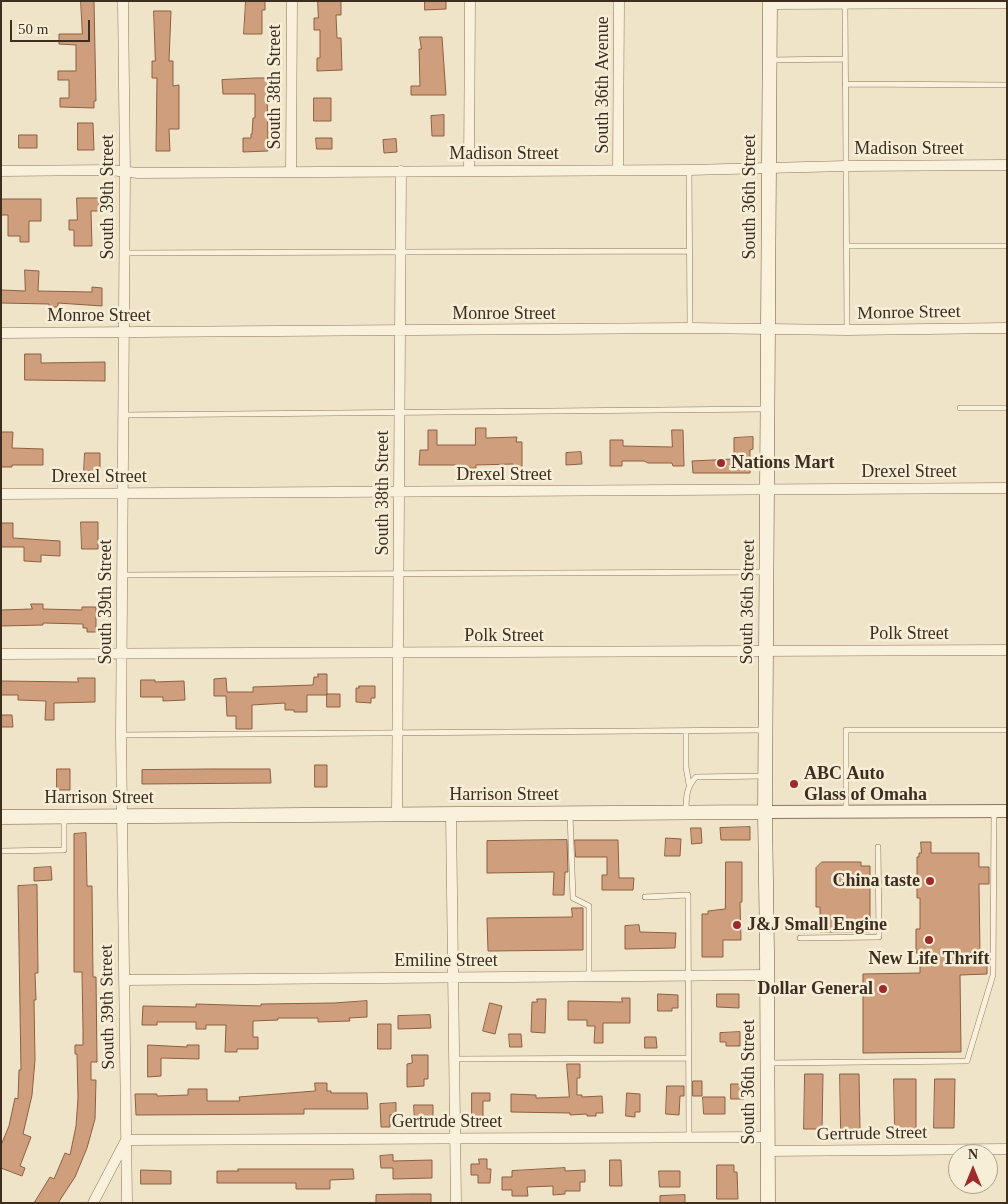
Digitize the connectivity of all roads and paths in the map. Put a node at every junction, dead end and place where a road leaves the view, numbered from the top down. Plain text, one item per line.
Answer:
1 (123, 1) edge
2 (292, 1) edge
3 (470, 1) edge
4 (620, 1) edge
5 (770, 3) edge
6 (1007, 3) edge
7 (845, 4) junction
8 (845, 59) junction
9 (770, 60) junction
10 (845, 84) junction
11 (1007, 85) edge
12 (1007, 165) edge
13 (846, 166) junction
14 (769, 169) junction
15 (618, 170) junction
16 (689, 170) junction
17 (1, 171) edge
18 (401, 171) junction
19 (468, 171) junction
20 (125, 172) junction
21 (290, 172) junction
22 (847, 246) junction
23 (1007, 246) edge
24 (690, 250) junction
25 (124, 253) junction
26 (400, 253) junction
27 (690, 328) junction
28 (1007, 328) edge
29 (768, 329) junction
30 (847, 330) junction
31 (400, 331) junction
32 (124, 332) junction
33 (1, 333) edge
34 (960, 408) dead end
35 (1007, 408) edge
36 (768, 409) junction
37 (400, 412) junction
38 (123, 415) junction
39 (1007, 488) edge
40 (768, 489) junction
41 (399, 492) junction
42 (1, 494) edge
43 (122, 494) junction
44 (767, 572) junction
45 (399, 574) junction
46 (122, 575) junction
47 (766, 650) junction
48 (1007, 650) edge
49 (398, 653) junction
50 (1, 654) edge
51 (122, 654) junction
52 (765, 730) junction
53 (1007, 730) edge
54 (686, 732) junction
55 (397, 733) junction
56 (121, 735) junction
57 (765, 776) junction
58 (689, 784) junction
59 (1000, 811) edge
60 (765, 812) junction
61 (846, 812) junction
62 (570, 813) junction
63 (686, 813) junction
64 (397, 814) junction
65 (451, 814) junction
66 (122, 816) junction
67 (1, 817) edge
68 (64, 817) junction
69 (878, 847) dead end
70 (1, 850) edge
71 (645, 897) dead end
72 (800, 938) dead end
73 (768, 975) junction
74 (589, 976) junction
75 (689, 976) junction
76 (452, 977) junction
77 (124, 980) junction
78 (689, 1058) junction
79 (454, 1059) junction
80 (768, 1063) junction
81 (767, 1136) junction
82 (689, 1137) junction
83 (456, 1138) junction
84 (126, 1140) junction
85 (1007, 1149) edge
86 (768, 1152) junction
87 (93, 1203) edge
88 (127, 1203) edge
89 (456, 1203) edge
90 (768, 1203) edge

1 - 20 street, South 39th Street
2 - 21 street, South 38th Street
3 - 19 street
4 - 15 street, South 36th Avenue
5 - 7 street
5 - 9 main road, South 36th Street
6 - 7 street
7 - 8 lane
8 - 9 lane
8 - 10 lane
9 - 14 main road, South 36th Street
10 - 11 lane
10 - 13 lane
12 - 13 street, Madison Street
13 - 14 street, Madison Street
13 - 22 lane
14 - 16 street, Madison Street
14 - 29 main road, South 36th Street
15 - 16 street, Madison Street
15 - 19 street, Madison Street
16 - 24 lane
17 - 20 street, Madison Street
18 - 19 street, Madison Street
18 - 21 street, Madison Street
18 - 26 street, South 38th Street
20 - 21 street, Madison Street
20 - 25 street, South 39th Street
22 - 23 lane
22 - 30 lane
24 - 26 lane
24 - 27 lane
25 - 26 lane
25 - 32 street, South 39th Street
26 - 31 street, South 38th Street
27 - 29 street, Monroe Street
27 - 31 street, Monroe Street
28 - 30 street, Monroe Street
29 - 30 street, Monroe Street
29 - 36 main road, South 36th Street
31 - 32 street, Monroe Street
31 - 37 street, South 38th Street
32 - 33 street, Monroe Street
32 - 38 street, South 39th Street
34 - 35 lane
36 - 37 lane
36 - 40 main road, South 36th Street
37 - 38 lane
37 - 41 street, South 38th Street
38 - 43 street, South 39th Street
39 - 40 street, Drexel Street
40 - 41 street, Drexel Street
40 - 44 main road, South 36th Street
41 - 43 street, Drexel Street
41 - 45 street, South 38th Street
42 - 43 street, Drexel Street
43 - 46 street, South 39th Street
44 - 45 lane
44 - 47 main road, South 36th Street
45 - 46 lane
45 - 49 street, South 38th Street
46 - 51 street, South 39th Street
47 - 48 street, Polk Street
47 - 49 street, Polk Street
47 - 52 main road, South 36th Street
49 - 51 street, Polk Street
49 - 55 street, South 38th Street
50 - 51 street, Polk Street
51 - 56 street, South 39th Street
52 - 54 lane
52 - 57 main road, South 36th Street
53 - 61 lane
54 - 55 lane
54 - 58 lane
55 - 56 lane
55 - 64 street, South 38th Street
56 - 66 street, South 39th Street
57 - 58 lane
57 - 60 main road, South 36th Street
58 - 63 lane
59 - 61 street, Harrison Street
59 - 80 lane
60 - 61 street, Harrison Street
60 - 63 main road, Harrison Street
60 - 73 main road, South 36th Street
62 - 63 main road, Harrison Street
62 - 65 main road, Harrison Street
62 - 74 lane
64 - 65 main road, Harrison Street
64 - 66 main road, Harrison Street
65 - 76 street
66 - 68 main road, Harrison Street
66 - 77 street, South 39th Street
67 - 68 main road, Harrison Street
68 - 70 lane
69 - 72 lane
71 - 75 lane
73 - 75 street, Emiline Street
73 - 80 main road, South 36th Street
74 - 75 street, Emiline Street
74 - 76 street, Emiline Street
75 - 78 lane
76 - 77 street, Emiline Street
76 - 79 street
77 - 84 street, South 39th Street
78 - 79 lane
78 - 82 lane
79 - 83 street
80 - 81 main road, South 36th Street
81 - 82 street, Gertrude Street
81 - 86 main road, South 36th Street
82 - 83 street, Gertrude Street
83 - 84 street, Gertrude Street
83 - 89 street
84 - 87 street
84 - 88 street, South 39th Street
85 - 86 street, Gertrude Street
86 - 90 main road, South 36th Street

